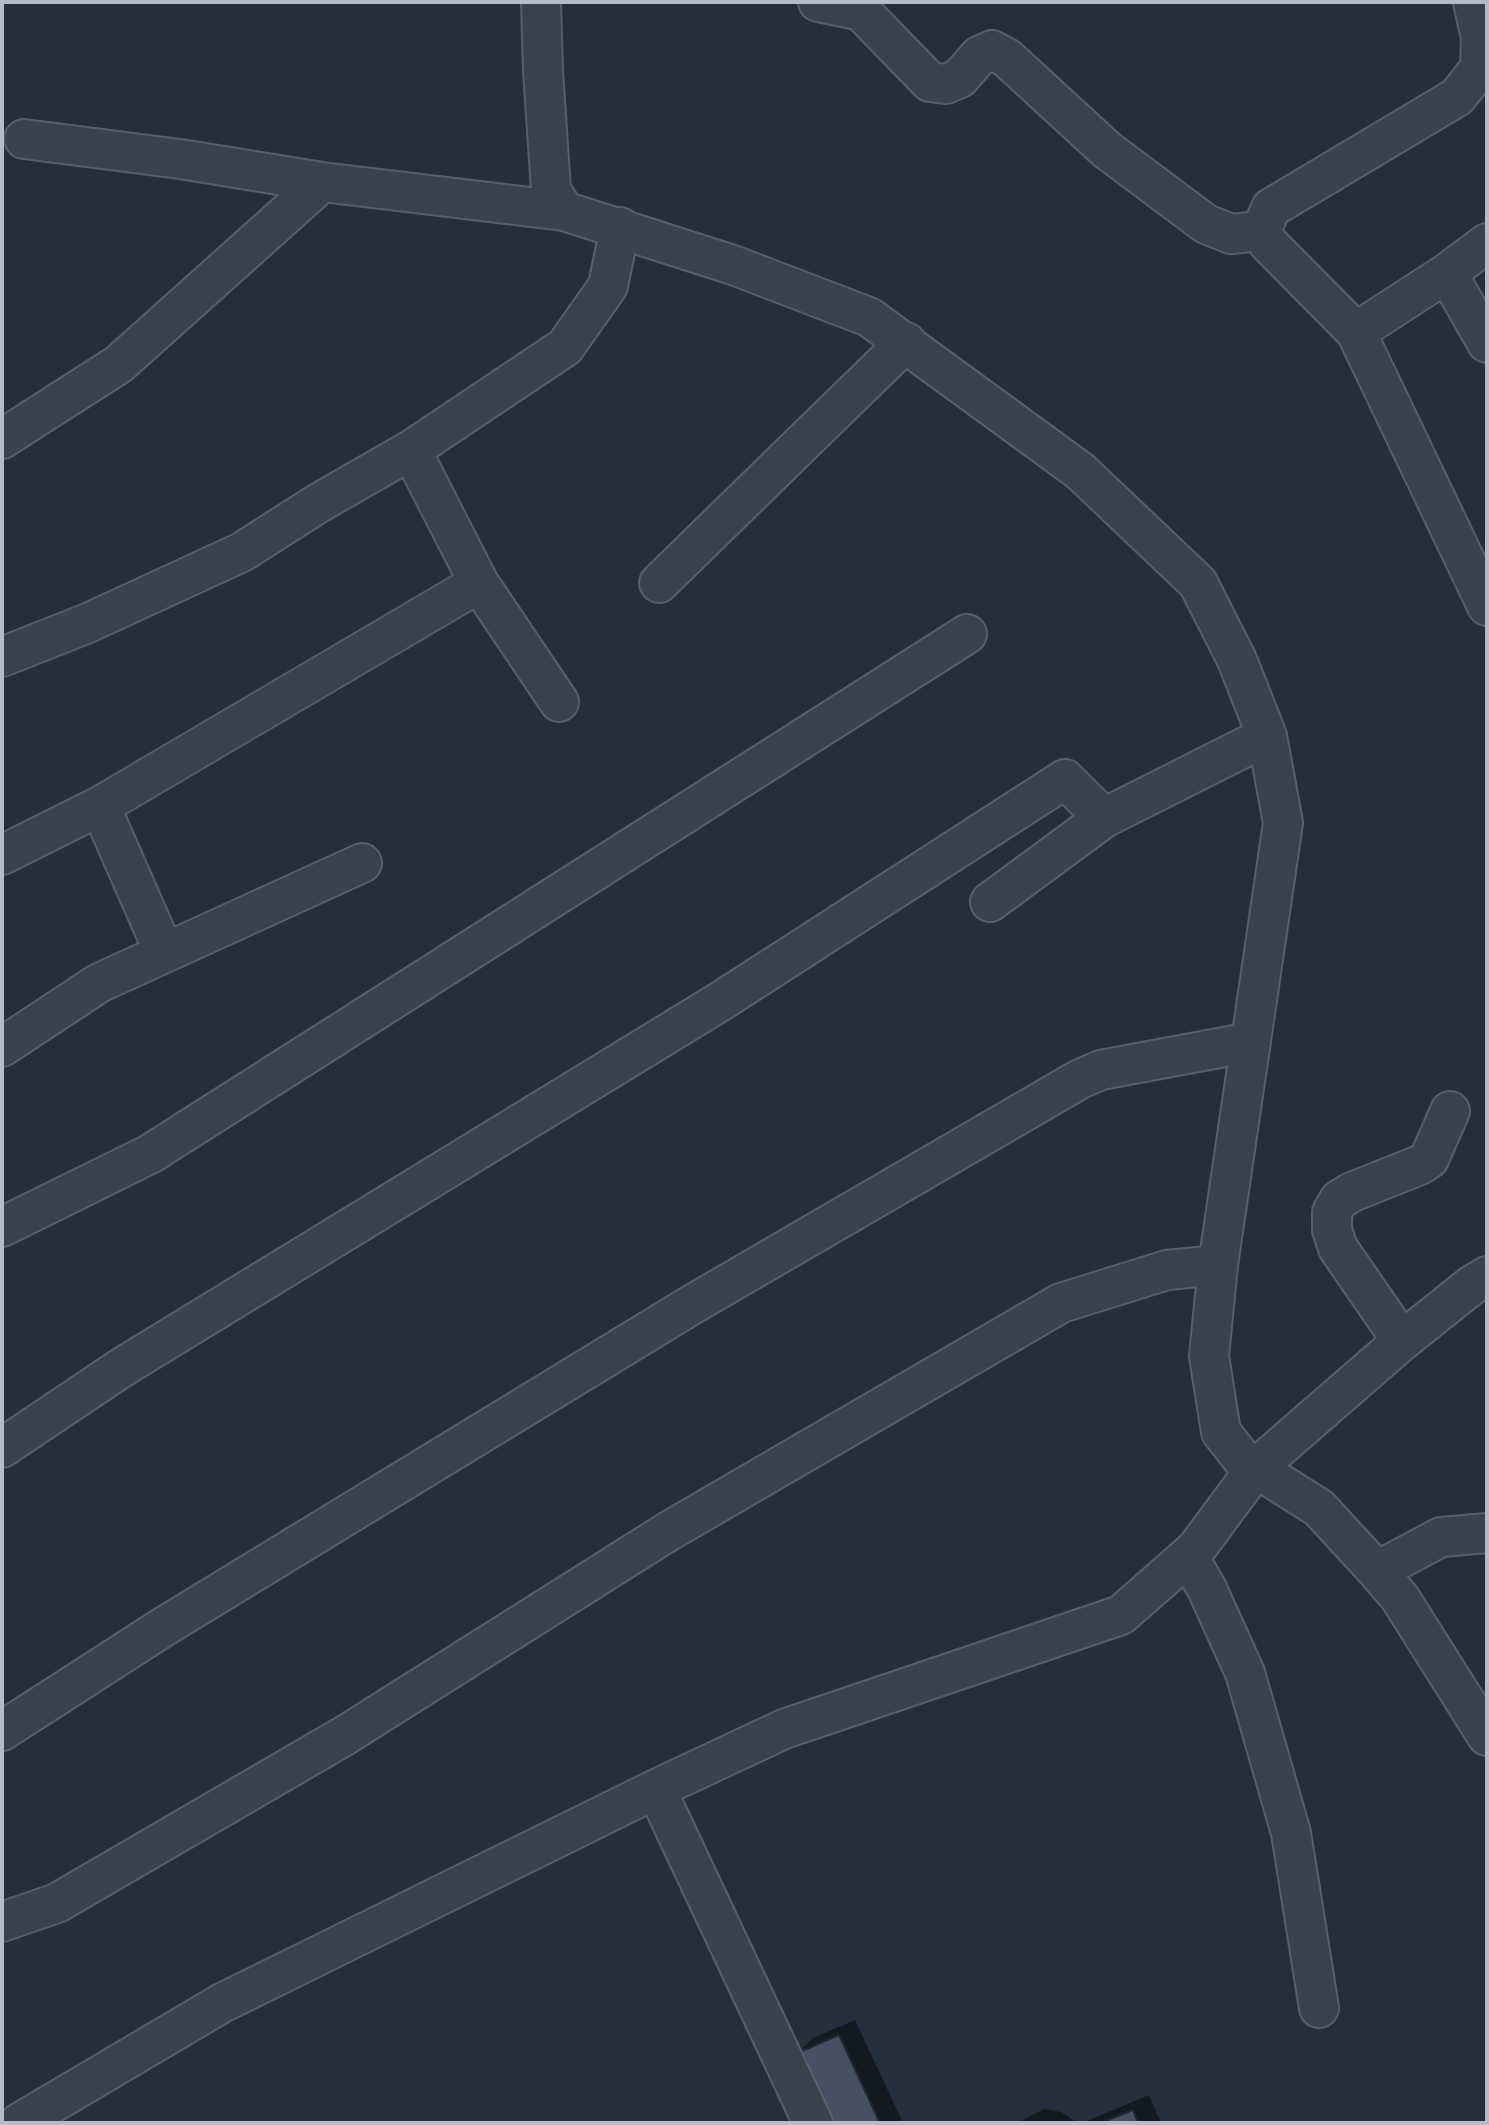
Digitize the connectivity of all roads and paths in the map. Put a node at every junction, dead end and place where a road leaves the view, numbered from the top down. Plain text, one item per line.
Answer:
1 (541, 2) edge
2 (818, 2) edge
3 (1473, 2) edge
4 (863, 7) edge
5 (24, 139) dead end
6 (321, 182) junction
7 (564, 211) junction
8 (620, 227) junction
9 (1261, 231) junction
10 (1487, 243) edge
11 (1447, 274) junction
12 (1356, 332) junction
13 (906, 342) junction
14 (1487, 343) edge
15 (2, 439) edge
16 (411, 450) junction
17 (479, 583) junction
18 (659, 583) dead end
19 (1487, 606) edge
20 (967, 634) dead end
21 (2, 657) edge
22 (559, 702) dead end
23 (1267, 736) junction
24 (100, 806) junction
25 (1104, 818) junction
26 (2, 855) edge
27 (362, 863) dead end
28 (990, 902) dead end
29 (164, 953) junction
30 (1251, 1042) junction
31 (2, 1047) edge
32 (1450, 1111) dead end
33 (2, 1227) edge
34 (1218, 1265) junction
35 (1487, 1276) edge
36 (1402, 1341) junction
37 (2, 1448) edge
38 (1256, 1468) junction
39 (1487, 1533) edge
40 (1188, 1556) junction
41 (1377, 1571) junction
42 (1481, 1712) edge
43 (2, 1731) edge
44 (656, 1789) junction
45 (2, 1922) edge
46 (1319, 2008) dead end
47 (19, 2123) edge
48 (813, 2123) edge

1 - 7 street
2 - 4 street
3 - 9 street
4 - 9 street
5 - 6 street
6 - 7 street
6 - 15 street
7 - 8 street
8 - 13 street
8 - 16 street
9 - 12 street
10 - 11 street
11 - 12 street
11 - 14 street
12 - 19 street
13 - 18 street
13 - 23 street
16 - 17 street
16 - 21 street
17 - 22 street
17 - 24 street
20 - 33 street
23 - 25 street
23 - 30 street
24 - 26 street
24 - 29 street
25 - 28 street
25 - 37 street
27 - 29 street
29 - 31 street
30 - 34 street
30 - 43 street
32 - 36 street
34 - 38 street
34 - 45 street
35 - 36 street
36 - 38 street
38 - 40 street
38 - 41 street
39 - 41 street
40 - 44 street
40 - 46 street
41 - 42 street
44 - 47 street
44 - 48 street

